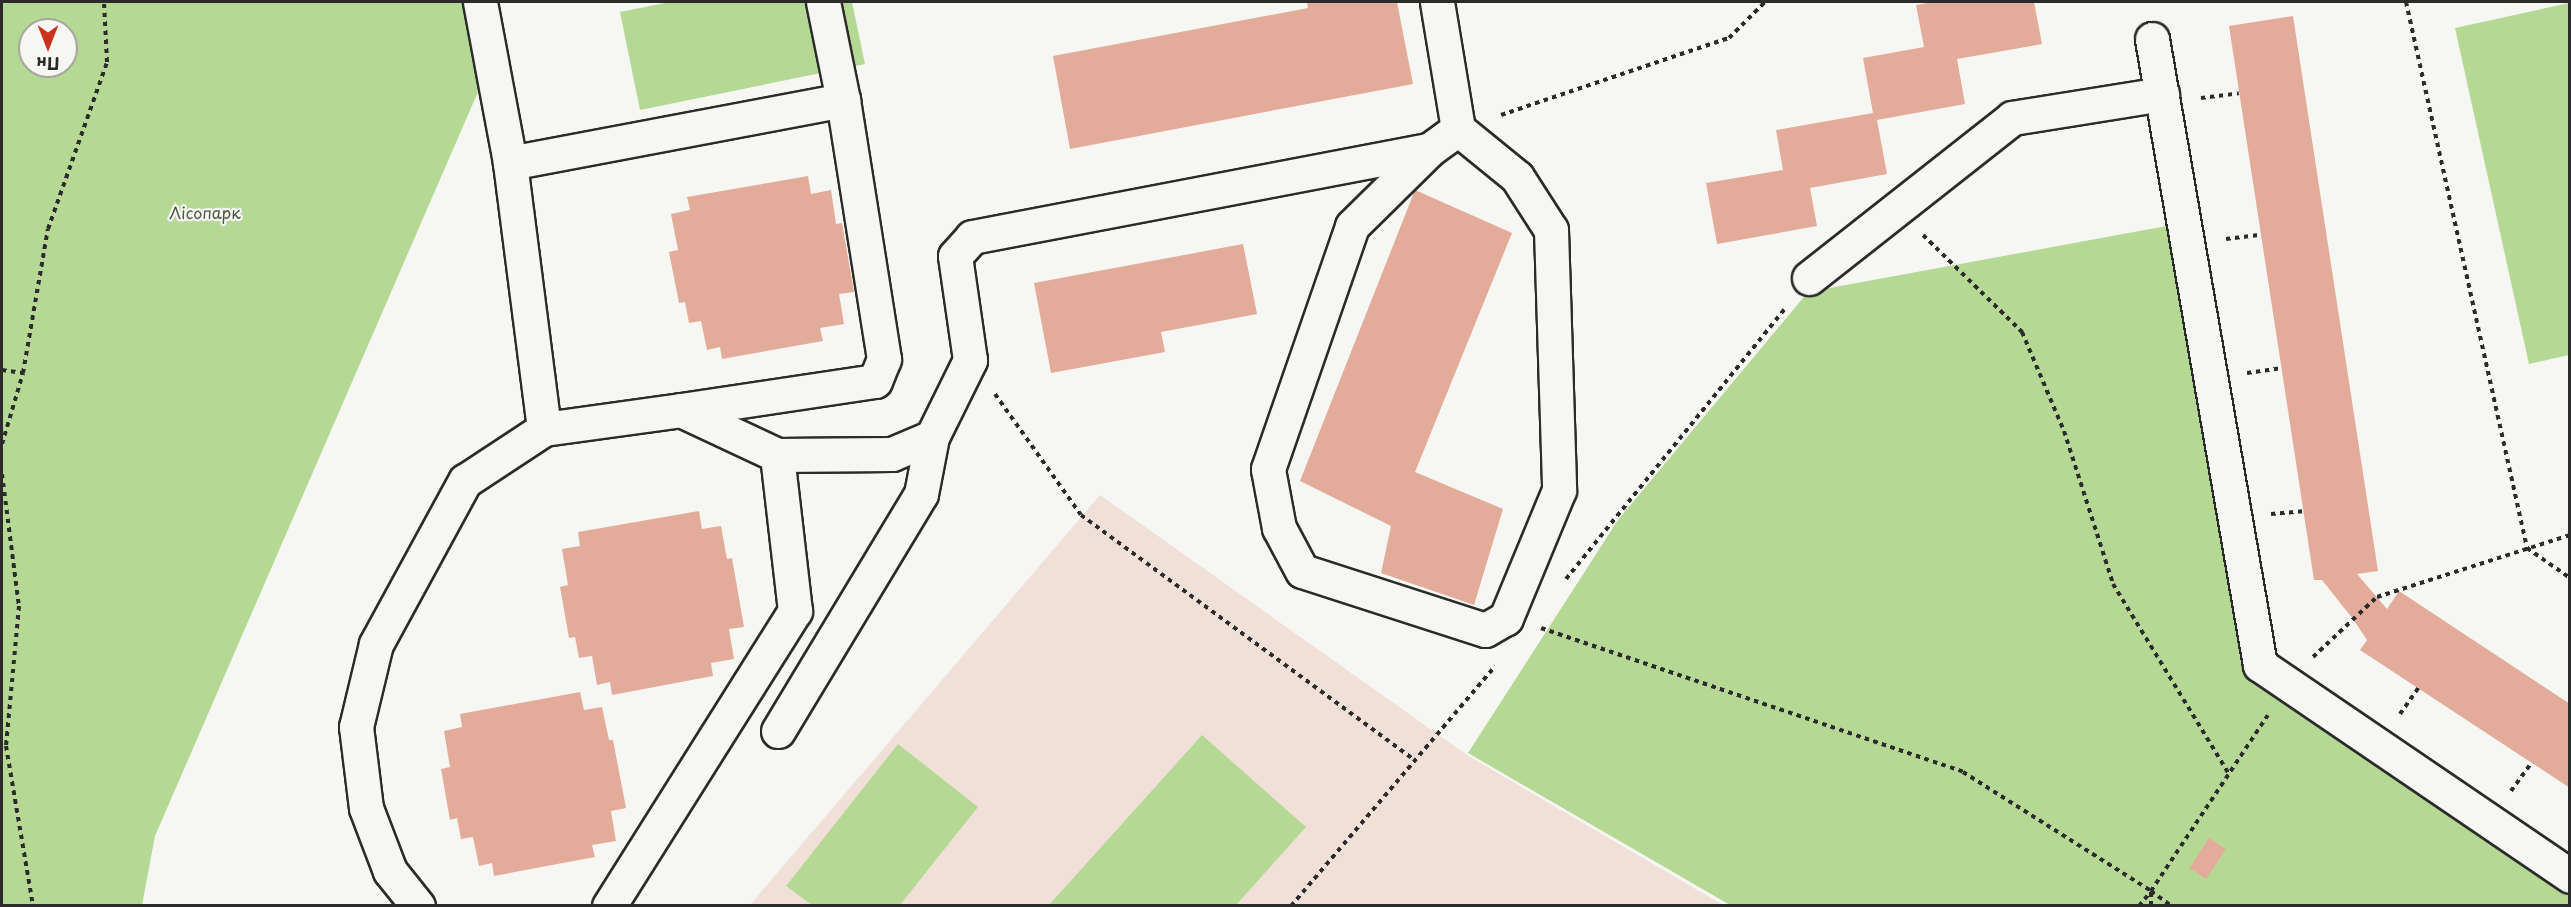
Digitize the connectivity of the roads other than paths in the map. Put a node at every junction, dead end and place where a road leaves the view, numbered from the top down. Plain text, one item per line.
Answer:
1 (823, 2) edge
2 (1437, 2) edge
3 (485, 3) edge
4 (2152, 39) dead end
5 (2175, 97) junction
6 (843, 100) junction
7 (1458, 129) junction
8 (1429, 150) junction
9 (510, 163) junction
10 (1809, 278) road end
11 (681, 410) junction
12 (544, 429) junction
13 (932, 437) junction
14 (777, 455) junction
15 (778, 730) dead end
16 (2570, 876) edge
17 (418, 906) edge
18 (609, 906) edge

1 - 6 street
2 - 7 street
3 - 9 street
4 - 5 street
5 - 10 street
5 - 16 street
6 - 9 street
6 - 11 street
7 - 8 street
7 - 8 street
8 - 13 street
9 - 12 street
11 - 12 street
11 - 14 street
12 - 17 street
13 - 14 street
13 - 15 street
14 - 18 street

